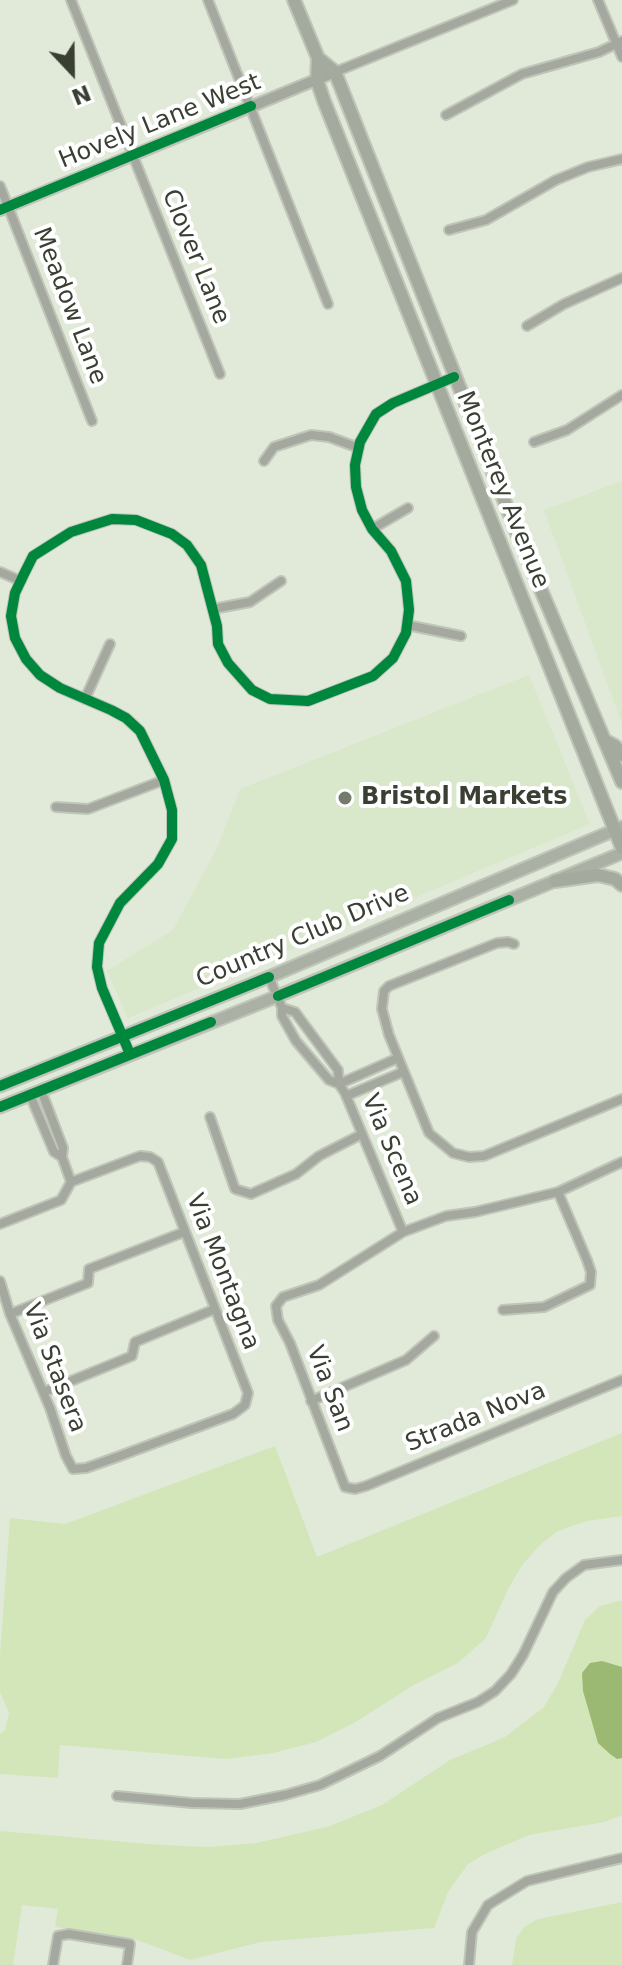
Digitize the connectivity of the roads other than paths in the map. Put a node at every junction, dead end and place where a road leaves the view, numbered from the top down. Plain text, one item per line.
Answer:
1 (71, 0) edge
2 (208, 0) edge
3 (294, 0) edge
4 (513, 0) edge
5 (598, 0) edge
6 (619, 42) edge
7 (622, 57) edge
8 (318, 58) junction
9 (335, 72) junction
10 (317, 80) junction
11 (251, 106) junction
12 (446, 115) dead end
13 (132, 155) junction
14 (622, 159) edge
15 (0, 186) edge
16 (4, 208) edge
17 (449, 230) dead end
18 (622, 278) edge
19 (328, 304) dead end
20 (527, 326) dead end
21 (220, 374) dead end
22 (454, 377) junction
23 (436, 383) junction
24 (622, 395) edge
25 (92, 421) dead end
26 (534, 442) dead end
27 (359, 448) junction
28 (264, 461) dead end
29 (408, 508) dead end
30 (372, 529) junction
31 (0, 572) edge
32 (21, 581) junction
33 (281, 581) dead end
34 (213, 609) junction
35 (407, 625) junction
36 (461, 636) dead end
37 (110, 644) dead end
38 (85, 699) junction
39 (604, 740) junction
40 (622, 755) edge
41 (164, 780) junction
42 (622, 782) edge
43 (56, 807) dead end
44 (618, 828) edge
45 (622, 850) edge
46 (555, 881) junction
47 (622, 885) edge
48 (514, 944) dead end
49 (269, 977) junction
50 (280, 1002) junction
51 (122, 1036) junction
52 (130, 1054) junction
53 (398, 1058) junction
54 (373, 1069) junction
55 (403, 1072) junction
56 (379, 1082) junction
57 (339, 1084) junction
58 (0, 1086) edge
59 (35, 1093) junction
60 (346, 1096) junction
61 (622, 1099) edge
62 (0, 1107) edge
63 (210, 1117) dead end
64 (362, 1134) junction
65 (622, 1162) edge
66 (71, 1182) junction
67 (558, 1192) junction
68 (0, 1224) edge
69 (184, 1232) junction
70 (403, 1232) junction
71 (0, 1281) edge
72 (215, 1309) junction
73 (503, 1310) dead end
74 (10, 1314) junction
75 (434, 1336) dead end
76 (622, 1380) edge
77 (44, 1392) junction
78 (311, 1401) junction
79 (73, 1469) joint
80 (345, 1487) joint
81 (622, 1560) edge
82 (117, 1796) dead end
83 (622, 1858) edge
84 (53, 1965) edge
85 (127, 1965) edge
86 (469, 1965) edge

1 - 13 street, Clover Lane
2 - 11 street
3 - 8 main road, Monterey Avenue
4 - 9 street
5 - 6 street
6 - 7 street
6 - 12 street
8 - 9 main road, Monterey Avenue
8 - 10 main road, Monterey Avenue
9 - 10 street, Hovely Lane West
9 - 22 main road, Monterey Avenue
10 - 11 street, Hovely Lane West
10 - 23 main road, Monterey Avenue
11 - 13 street, Hovely Lane West
11 - 19 street
13 - 16 street, Hovely Lane West
13 - 21 street, Clover Lane
14 - 17 street
15 - 16 street, Meadow Lane
16 - 25 street, Meadow Lane
18 - 20 street
22 - 23 street
22 - 39 main road, Monterey Avenue
23 - 27 street
23 - 44 main road, Monterey Avenue
24 - 26 street
27 - 28 street
27 - 30 street
29 - 30 street
30 - 35 street
31 - 32 street
32 - 34 street
32 - 38 street
33 - 34 street
34 - 35 street
35 - 36 street
37 - 38 street
38 - 41 street
39 - 40 main road
39 - 42 main road, Monterey Avenue
41 - 43 street
41 - 51 street
44 - 45 main road, Monterey Avenue
44 - 49 main road, Country Club Drive
45 - 46 main road, Country Club Drive
46 - 47 main road
46 - 50 main road, Country Club Drive
48 - 53 street
49 - 50 street, Via Scena
49 - 51 main road, Country Club Drive
50 - 52 main road, Country Club Drive
50 - 57 street, Via Scena
50 - 57 street, Via Scena
51 - 52 street
51 - 58 main road, Country Club Drive
52 - 59 main road, Country Club Drive
53 - 54 street
53 - 55 street
54 - 56 street
54 - 57 street
55 - 56 street
55 - 61 street
56 - 60 street
57 - 60 street, Via Scena
59 - 62 main road, Country Club Drive
59 - 66 street
60 - 64 street, Via Scena
63 - 64 street
64 - 70 street, Via Scena
65 - 67 street
66 - 68 street
66 - 69 street, Via Montagna
67 - 70 street
67 - 73 street
69 - 72 street, Via Montagna
69 - 74 street
70 - 78 street, Via San
71 - 74 street, Via Stasera
72 - 77 street
72 - 79 street, Via Montagna
74 - 77 street, Via Stasera
75 - 78 street
76 - 80 street, Strada Nova
77 - 79 street, Via Stasera
78 - 80 street, Via San
81 - 82 street
83 - 86 street
84 - 85 street

